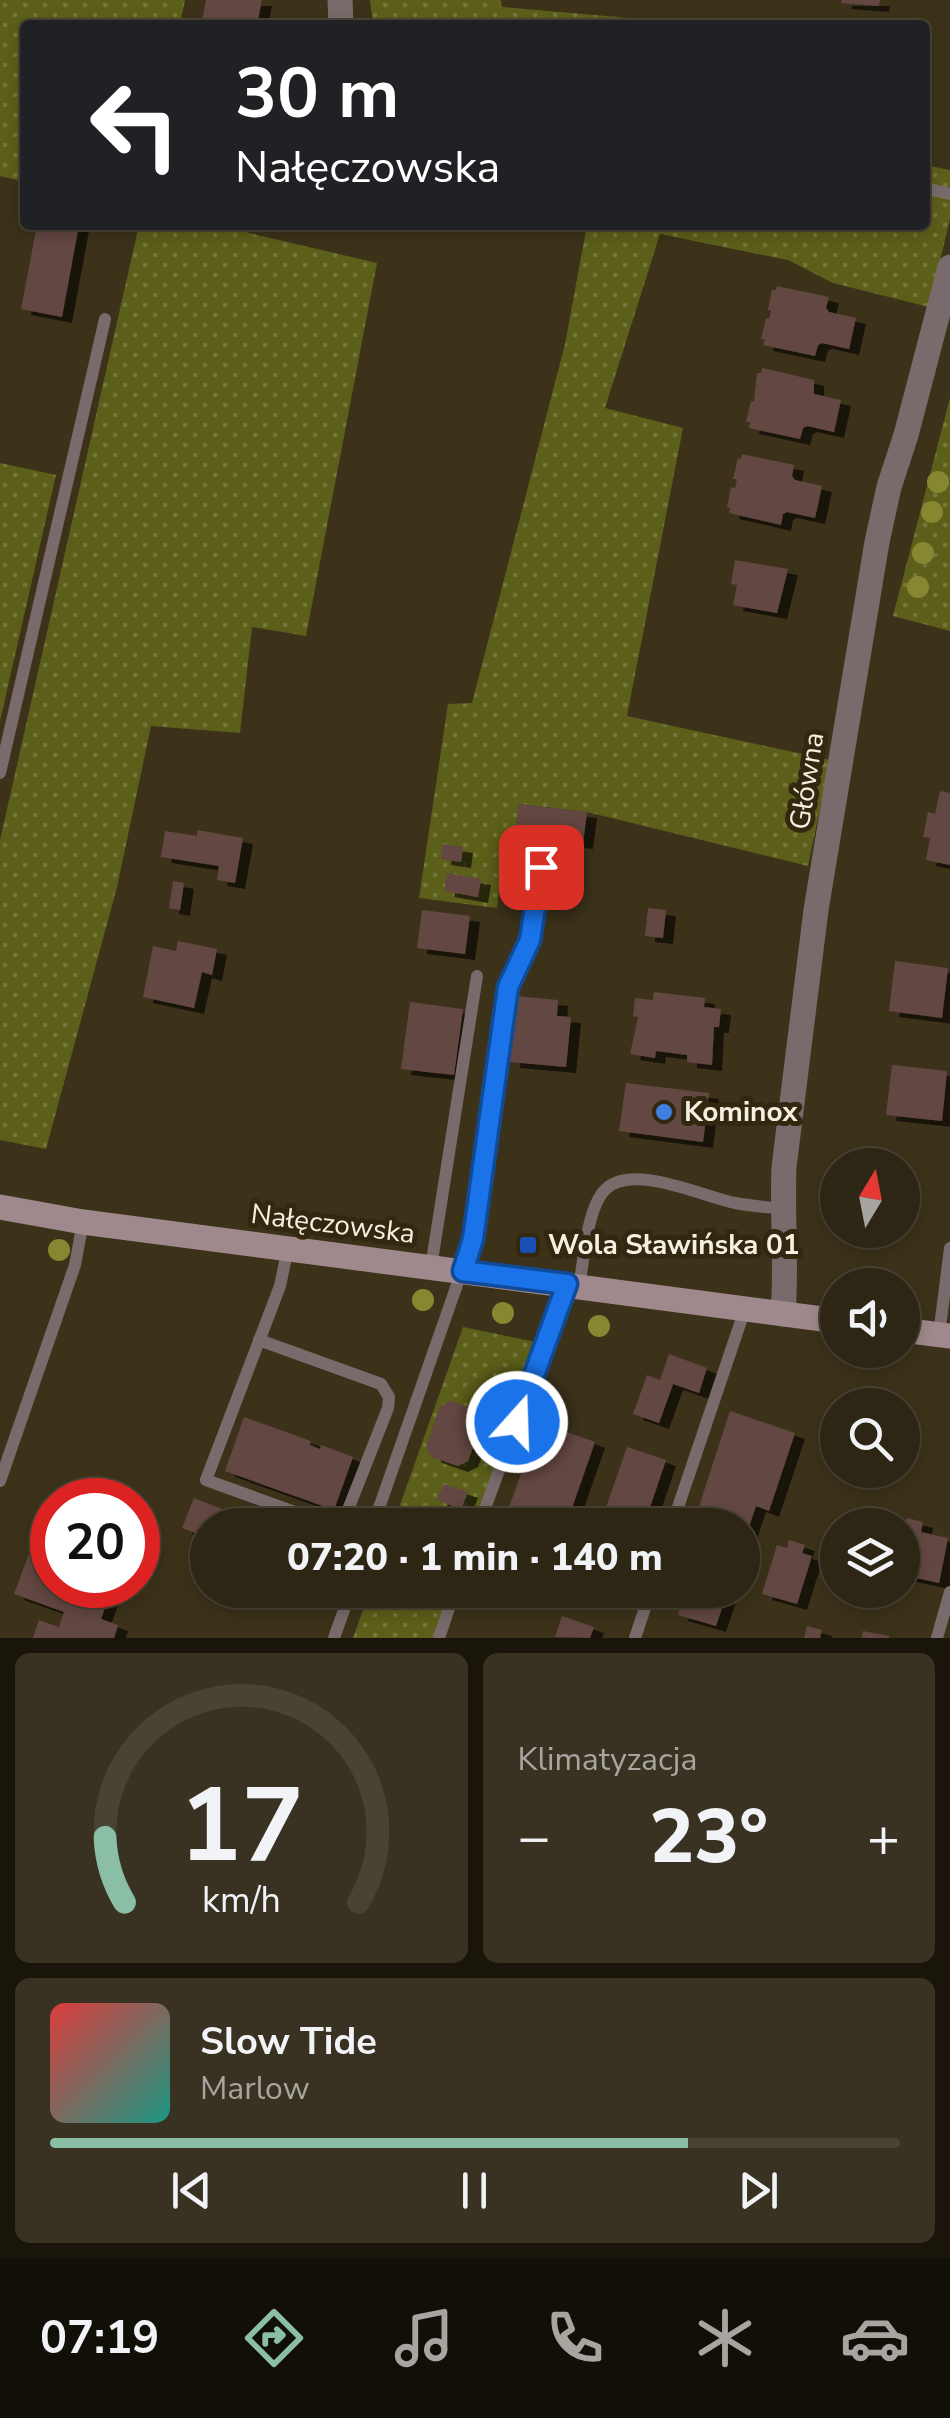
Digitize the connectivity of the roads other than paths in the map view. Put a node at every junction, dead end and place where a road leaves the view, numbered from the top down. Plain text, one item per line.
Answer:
1 (950, 268) edge
2 (105, 319) dead end
3 (0, 773) edge
4 (541, 867) dead end
5 (477, 976) dead end
6 (0, 1207) edge
7 (782, 1208) junction
8 (83, 1222) junction
9 (288, 1248) junction
10 (950, 1248) edge
11 (431, 1266) junction
12 (463, 1271) junction
13 (573, 1285) junction
14 (745, 1308) junction
15 (783, 1314) junction
16 (820, 1319) edge
17 (944, 1335) edge
18 (258, 1340) junction
19 (0, 1481) edge
20 (284, 1508) edge
21 (349, 1508) edge
22 (379, 1508) edge
23 (486, 1508) edge
24 (678, 1508) edge
25 (950, 1592) edge
26 (345, 1608) edge
27 (450, 1608) edge
28 (644, 1608) edge
29 (334, 1638) edge
30 (439, 1638) edge
31 (634, 1638) edge
32 (937, 1638) edge

1 - 7 street, Główna
2 - 3 lane
4 - 12 lane
5 - 11 lane
6 - 8 main road, Nałęczowska
7 - 13 lane
7 - 15 street, Główna
8 - 9 main road, Nałęczowska
8 - 19 lane
9 - 11 main road, Nałęczowska
9 - 18 lane
10 - 17 lane
11 - 12 main road, Nałęczowska
12 - 13 main road, Nałęczowska
12 - 22 lane
13 - 14 main road, Nałęczowska
13 - 23 lane
14 - 15 main road, Nałęczowska
14 - 24 lane
15 - 16 main road, Nałęczowska
18 - 20 lane
18 - 21 lane
25 - 32 lane
26 - 29 lane
27 - 30 lane
28 - 31 lane

